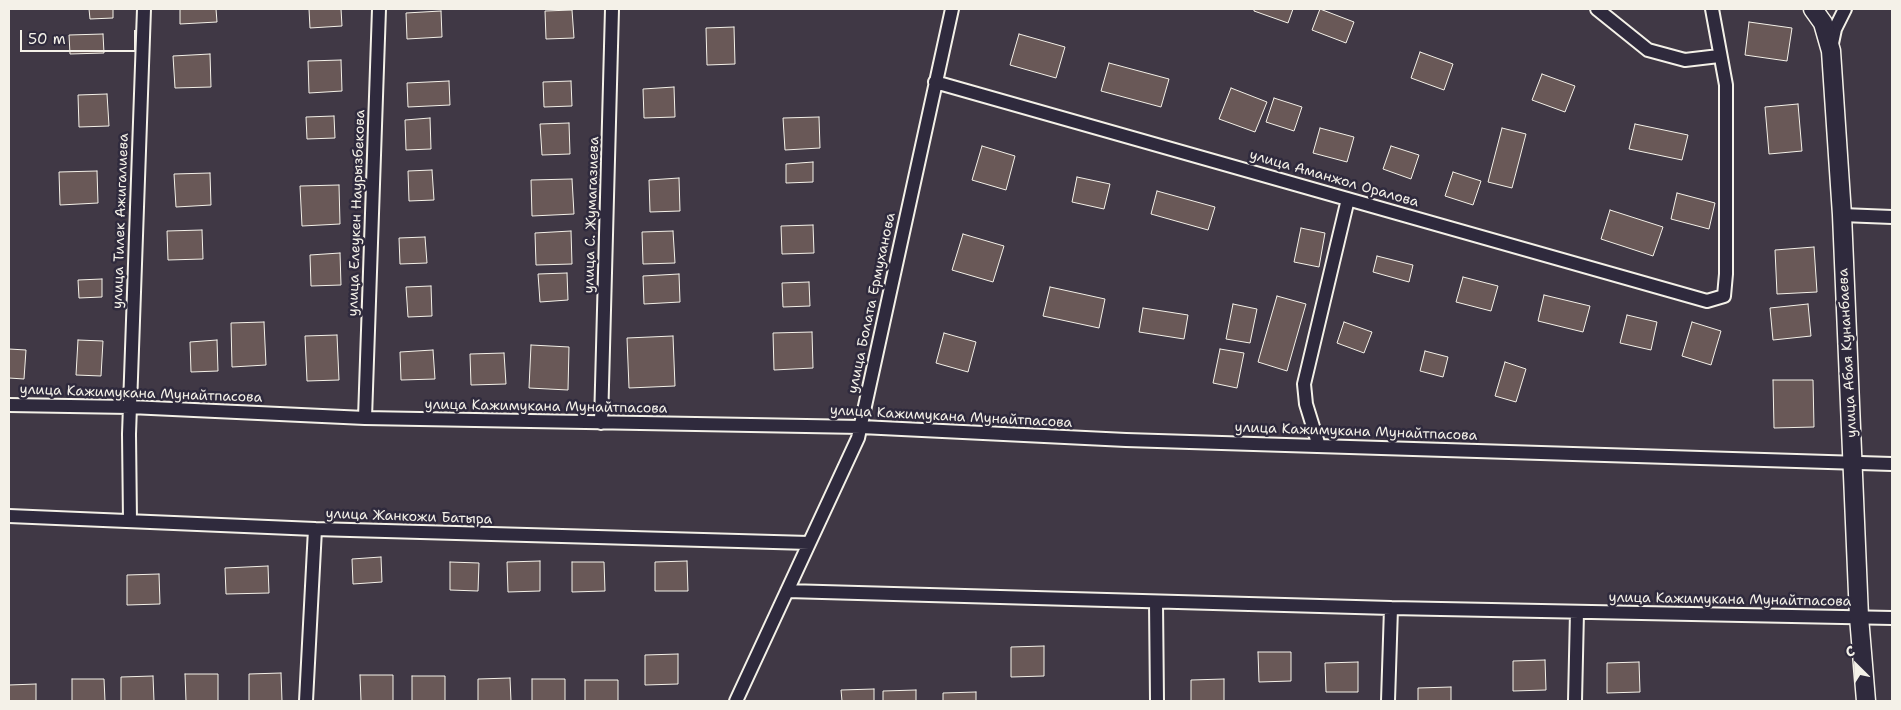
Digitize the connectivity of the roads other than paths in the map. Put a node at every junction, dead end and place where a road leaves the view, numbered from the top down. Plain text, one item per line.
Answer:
1 (144, 9) edge
2 (378, 9) edge
3 (612, 9) edge
4 (952, 9) edge
5 (1597, 9) edge
6 (1712, 9) edge
7 (1813, 9) edge
8 (1845, 9) edge
9 (1831, 51) junction
10 (1719, 56) junction
11 (935, 82) junction
12 (1348, 199) junction
13 (1842, 216) junction
14 (1892, 217) edge
15 (9, 405) edge
16 (130, 407) junction
17 (365, 418) junction
18 (601, 423) junction
19 (861, 427) junction
20 (1319, 446) junction
21 (1852, 463) junction
22 (1892, 464) edge
23 (9, 516) edge
24 (130, 521) junction
25 (315, 529) junction
26 (810, 543) junction
27 (787, 591) junction
28 (1156, 603) junction
29 (1391, 608) junction
30 (1577, 612) junction
31 (1859, 617) junction
32 (1892, 618) edge
33 (306, 701) edge
34 (736, 701) edge
35 (1157, 701) edge
36 (1388, 701) edge
37 (1575, 701) edge
38 (1866, 701) edge

1 - 16 street, улица Тилек Ажигалиева
2 - 17 street, улица Елеукен Наурызбекова
3 - 18 street, улица С. Жумагазиева
4 - 11 street, улица Болата Ермуханова
5 - 10 street
6 - 10 street
7 - 9 street, улица Абая Кунанбаева
8 - 9 street
9 - 13 street, улица Абая Кунанбаева
10 - 12 street, улица Аманжол Оралова
11 - 12 street, улица Аманжол Оралова
11 - 19 street, улица Болата Ермуханова
12 - 20 street
13 - 14 street
13 - 21 street, улица Абая Кунанбаева
15 - 16 street, улица Кажимукана Мунайтпасова
16 - 17 street, улица Кажимукана Мунайтпасова
16 - 24 street, улица Тилек Ажигалиева
17 - 18 street, улица Кажимукана Мунайтпасова
18 - 19 street, улица Кажимукана Мунайтпасова
19 - 20 street, улица Кажимукана Мунайтпасова
19 - 26 street, улица Болата Ермуханова
20 - 21 street, улица Кажимукана Мунайтпасова
21 - 22 street, улица Кажимукана Мунайтпасова
21 - 31 street, улица Абая Кунанбаева
23 - 24 street, улица Жанкожи Батыра
24 - 25 street, улица Жанкожи Батыра
25 - 26 street, улица Жанкожи Батыра
25 - 33 street
26 - 27 street, улица Болата Ермуханова
27 - 28 street, улица Кажимукана Мунайтпасова
27 - 34 street, улица Болата Ермуханова
28 - 29 street, улица Кажимукана Мунайтпасова
28 - 35 street
29 - 30 street, улица Кажимукана Мунайтпасова
29 - 36 street
30 - 31 street, улица Кажимукана Мунайтпасова
30 - 37 street
31 - 32 street, улица Кажимукана Мунайтпасова
31 - 38 street, улица Абая Кунанбаева

